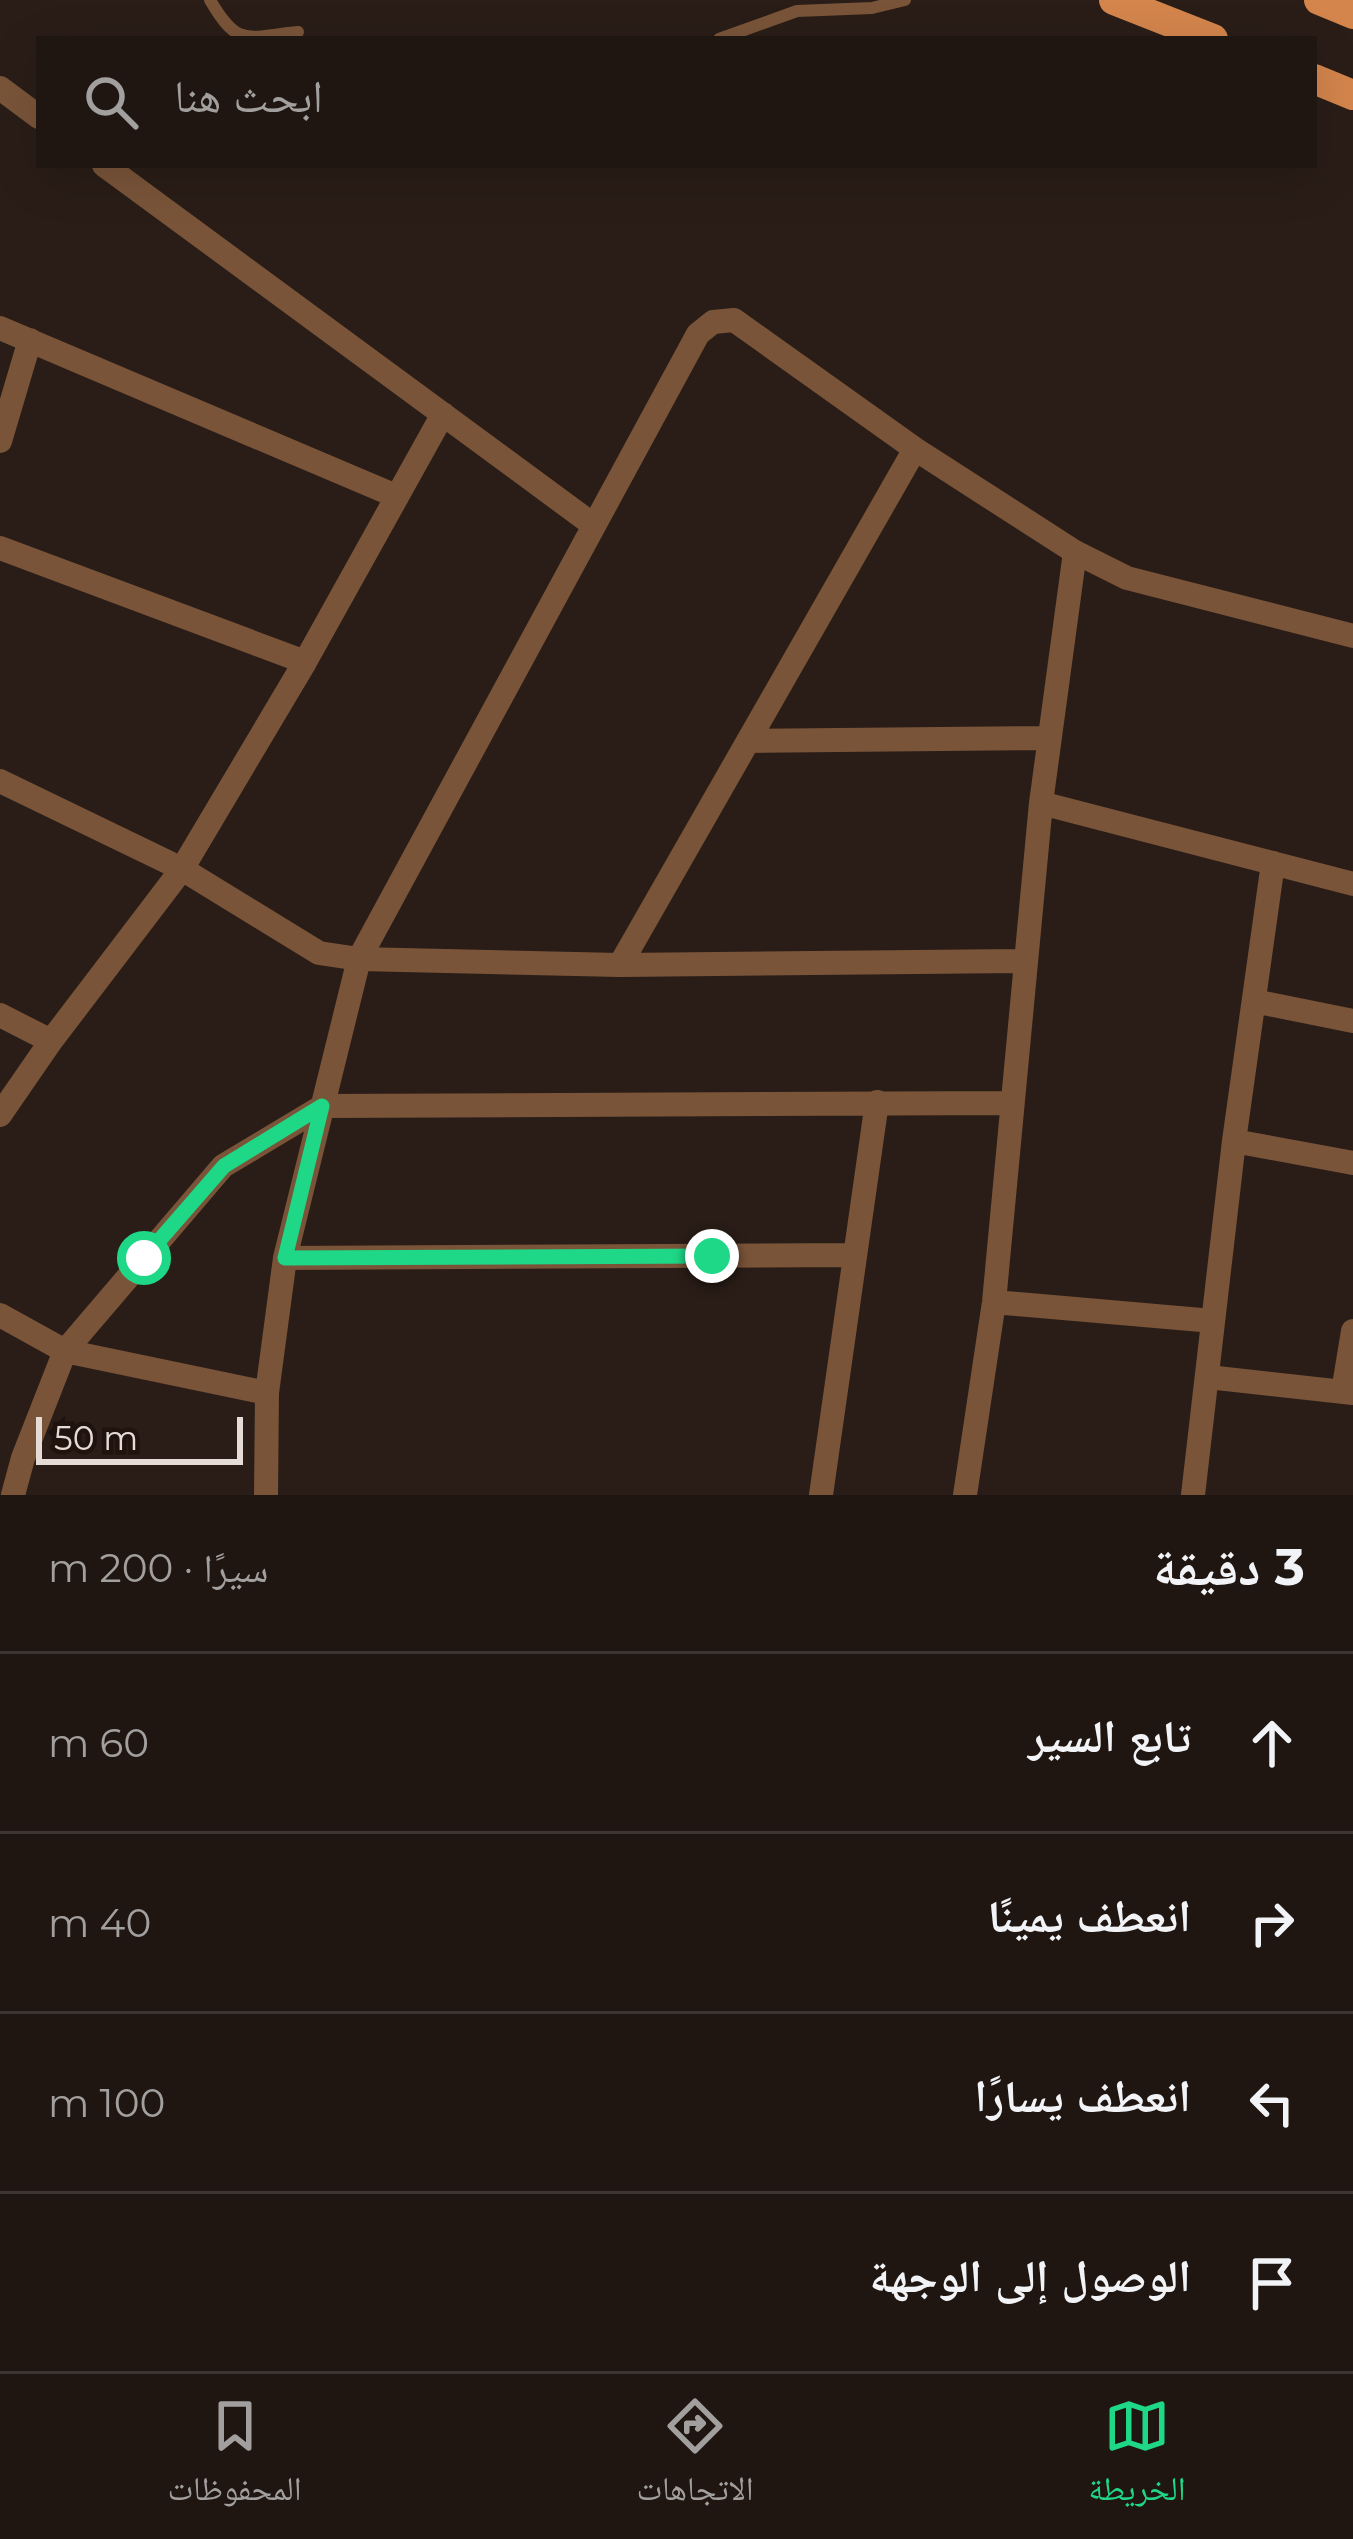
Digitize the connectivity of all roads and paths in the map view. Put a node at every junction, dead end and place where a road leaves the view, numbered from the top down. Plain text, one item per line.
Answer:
1 (210, 0) edge
2 (905, 0) edge
3 (1114, 0) edge
4 (1319, 0) edge
5 (1353, 14) edge
6 (298, 32) dead end
7 (240, 36) edge
8 (253, 36) edge
9 (727, 36) edge
10 (1206, 36) edge
11 (1317, 81) edge
12 (0, 88) edge
13 (1353, 95) edge
14 (36, 115) edge
15 (108, 168) edge
16 (0, 328) edge
17 (30, 340) junction
18 (443, 414) junction
19 (0, 441) edge
20 (915, 449) junction
21 (396, 496) junction
22 (592, 524) junction
23 (0, 548) edge
24 (1075, 552) junction
25 (1353, 636) edge
26 (305, 662) junction
27 (1049, 738) junction
28 (748, 741) junction
29 (0, 781) edge
30 (1041, 803) junction
31 (1273, 863) junction
32 (182, 869) junction
33 (1353, 884) edge
34 (358, 959) junction
35 (1026, 961) junction
36 (620, 965) junction
37 (1254, 1001) junction
38 (0, 1015) edge
39 (1353, 1021) edge
40 (51, 1041) junction
41 (877, 1102) junction
42 (1010, 1103) junction
43 (322, 1106) junction
44 (0, 1115) edge
45 (1234, 1141) junction
46 (1353, 1163) edge
47 (854, 1255) junction
48 (285, 1258) junction
49 (994, 1302) junction
50 (0, 1315) edge
51 (1213, 1321) junction
52 (1353, 1331) edge
53 (65, 1351) junction
54 (1208, 1376) junction
55 (267, 1393) junction
56 (1348, 1393) edge
57 (11, 1452) edge
58 (13, 1495) edge
59 (266, 1495) edge
60 (821, 1495) edge
61 (965, 1495) edge
62 (1193, 1495) edge

1 - 7 lane
2 - 9 lane
3 - 10 main road
4 - 5 main road
6 - 8 lane
11 - 13 main road
12 - 14 street
15 - 18 street
16 - 17 street
17 - 19 street
17 - 21 street
18 - 21 street
18 - 22 street
20 - 22 street
20 - 24 street
20 - 28 street
21 - 26 street
22 - 34 street
23 - 26 street
24 - 25 street
24 - 27 street
26 - 32 street
27 - 28 street
27 - 30 street
28 - 36 street
29 - 32 street
30 - 31 street
30 - 35 street
31 - 33 street
31 - 37 street
32 - 34 street
32 - 40 street
34 - 36 street
34 - 43 street
35 - 36 street
35 - 42 street
37 - 39 street
37 - 45 street
38 - 40 street
40 - 44 street
41 - 42 street
41 - 43 street
41 - 47 street
42 - 49 street
43 - 48 street
43 - 53 street
45 - 46 street
45 - 51 street
47 - 48 street
47 - 60 street
48 - 55 street
49 - 51 street
49 - 61 street
50 - 53 street
51 - 54 street
52 - 56 street
53 - 55 street
53 - 57 street
54 - 56 street
54 - 62 street
55 - 59 street
57 - 58 street

